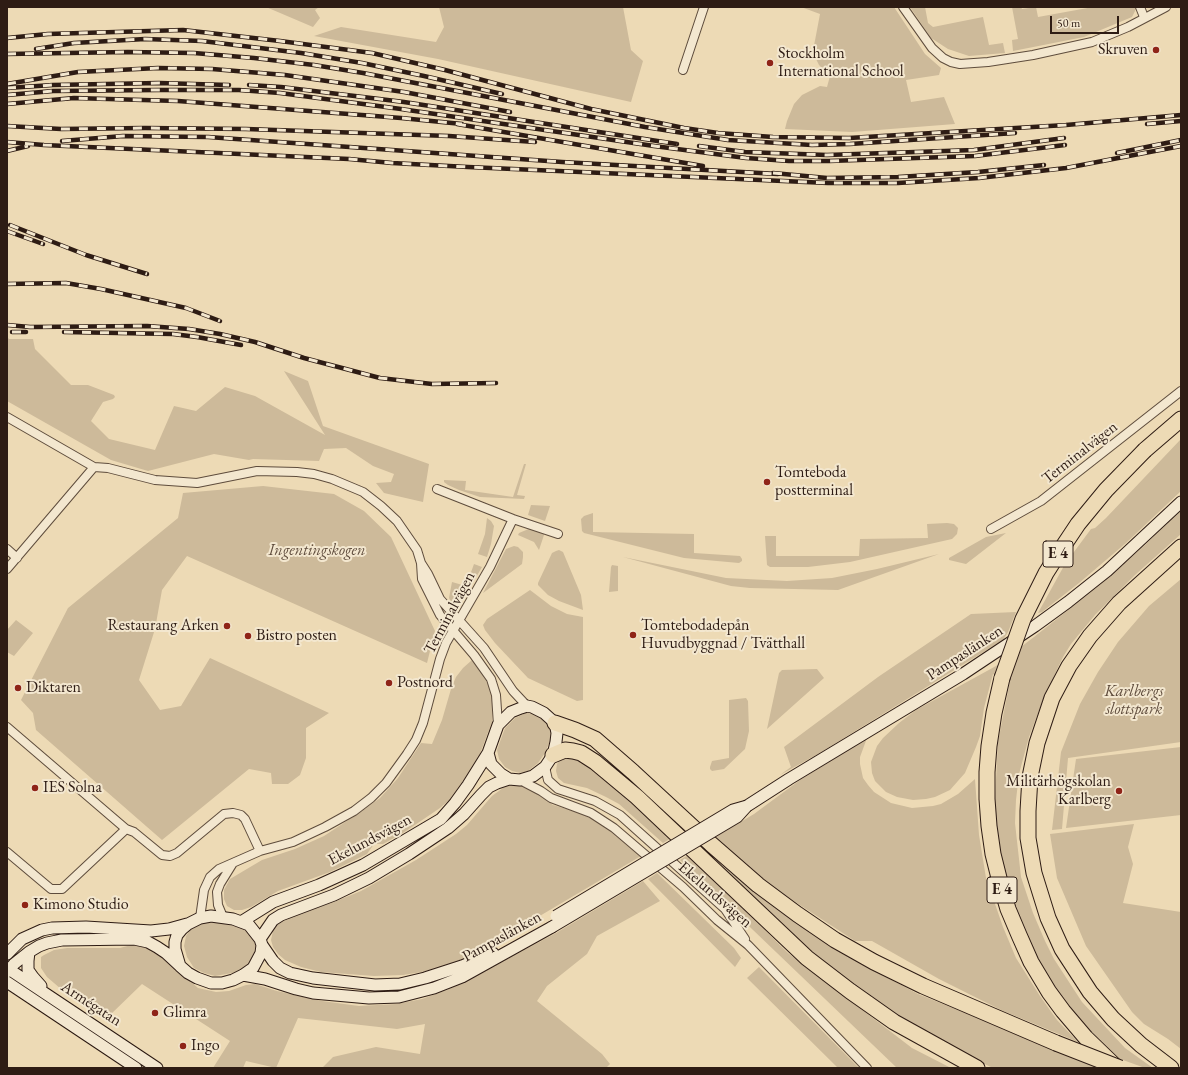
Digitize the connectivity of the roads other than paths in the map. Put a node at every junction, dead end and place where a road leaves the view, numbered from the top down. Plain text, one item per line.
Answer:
1 (704, 7) edge
2 (904, 7) edge
3 (1140, 7) edge
4 (1166, 7) edge
5 (1144, 18) junction
6 (683, 70) dead end
7 (1181, 392) edge
8 (7, 417) edge
9 (1181, 419) edge
10 (94, 467) junction
11 (437, 489) dead end
12 (1181, 502) edge
13 (513, 519) junction
14 (990, 529) dead end
15 (558, 534) dead end
16 (1181, 547) edge
17 (7, 550) edge
18 (17, 558) junction
19 (421, 563) junction
20 (7, 569) edge
21 (459, 620) junction
22 (453, 630) junction
23 (527, 706) junction
24 (555, 723) junction
25 (498, 725) junction
26 (7, 727) edge
27 (488, 753) junction
28 (549, 761) junction
29 (509, 779) junction
30 (520, 780) junction
31 (126, 829) junction
32 (7, 852) edge
33 (260, 852) junction
34 (233, 863) junction
35 (223, 917) junction
36 (200, 918) junction
37 (241, 922) junction
38 (188, 924) junction
39 (550, 924) junction
40 (22, 939) junction
41 (261, 942) junction
42 (7, 944) edge
43 (748, 945) junction
44 (29, 952) junction
45 (7, 954) edge
46 (180, 966) junction
47 (8, 970) edge
48 (243, 975) junction
49 (7, 982) edge
50 (54, 999) junction
51 (136, 1068) edge
52 (157, 1068) edge
53 (867, 1068) edge
54 (976, 1068) edge
55 (1117, 1068) edge
56 (1120, 1068) edge
57 (1170, 1068) edge

1 - 6 street
2 - 5 street
3 - 5 street
4 - 5 street
7 - 14 street, Terminalvägen
8 - 10 street
9 - 55 highway, E 4, bridge
10 - 18 street
10 - 19 street
11 - 13 street
12 - 39 main road, Pampaslänken, bridge
13 - 15 street
13 - 21 street, Terminalvägen
16 - 57 highway, E 4
17 - 18 street
18 - 20 street
19 - 21 street
19 - 22 street
21 - 22 street, Terminalvägen
21 - 23 street
22 - 25 street
22 - 33 street, Terminalvägen
23 - 24 main road
23 - 25 main road
24 - 28 main road
24 - 56 highway, bridge
25 - 27 main road
26 - 31 street
27 - 29 main road
27 - 37 main road, Ekelundsvägen
28 - 30 main road
28 - 43 street, Ekelundsvägen
28 - 54 highway
29 - 30 main road
29 - 41 main road, Ekelundsvägen
30 - 43 street, Ekelundsvägen
31 - 32 street
31 - 33 street
33 - 34 street, Terminalvägen
34 - 35 street
34 - 36 street, Terminalvägen
35 - 36 main road
35 - 37 main road
36 - 38 main road
37 - 41 main road
38 - 40 main road
38 - 46 main road
39 - 41 main road, Pampaslänken
39 - 48 main road, Pampaslänken
40 - 42 main road
40 - 45 main road
41 - 48 main road, Ekelundsvägen
43 - 53 street, Ekelundsvägen
44 - 46 main road, Ekelundsvägen
44 - 47 main road, Ekelundsvägen
44 - 50 main road
46 - 48 main road, Ekelundsvägen
47 - 50 main road, Armégatan
49 - 51 main road, Armégatan
50 - 52 main road, Armégatan

